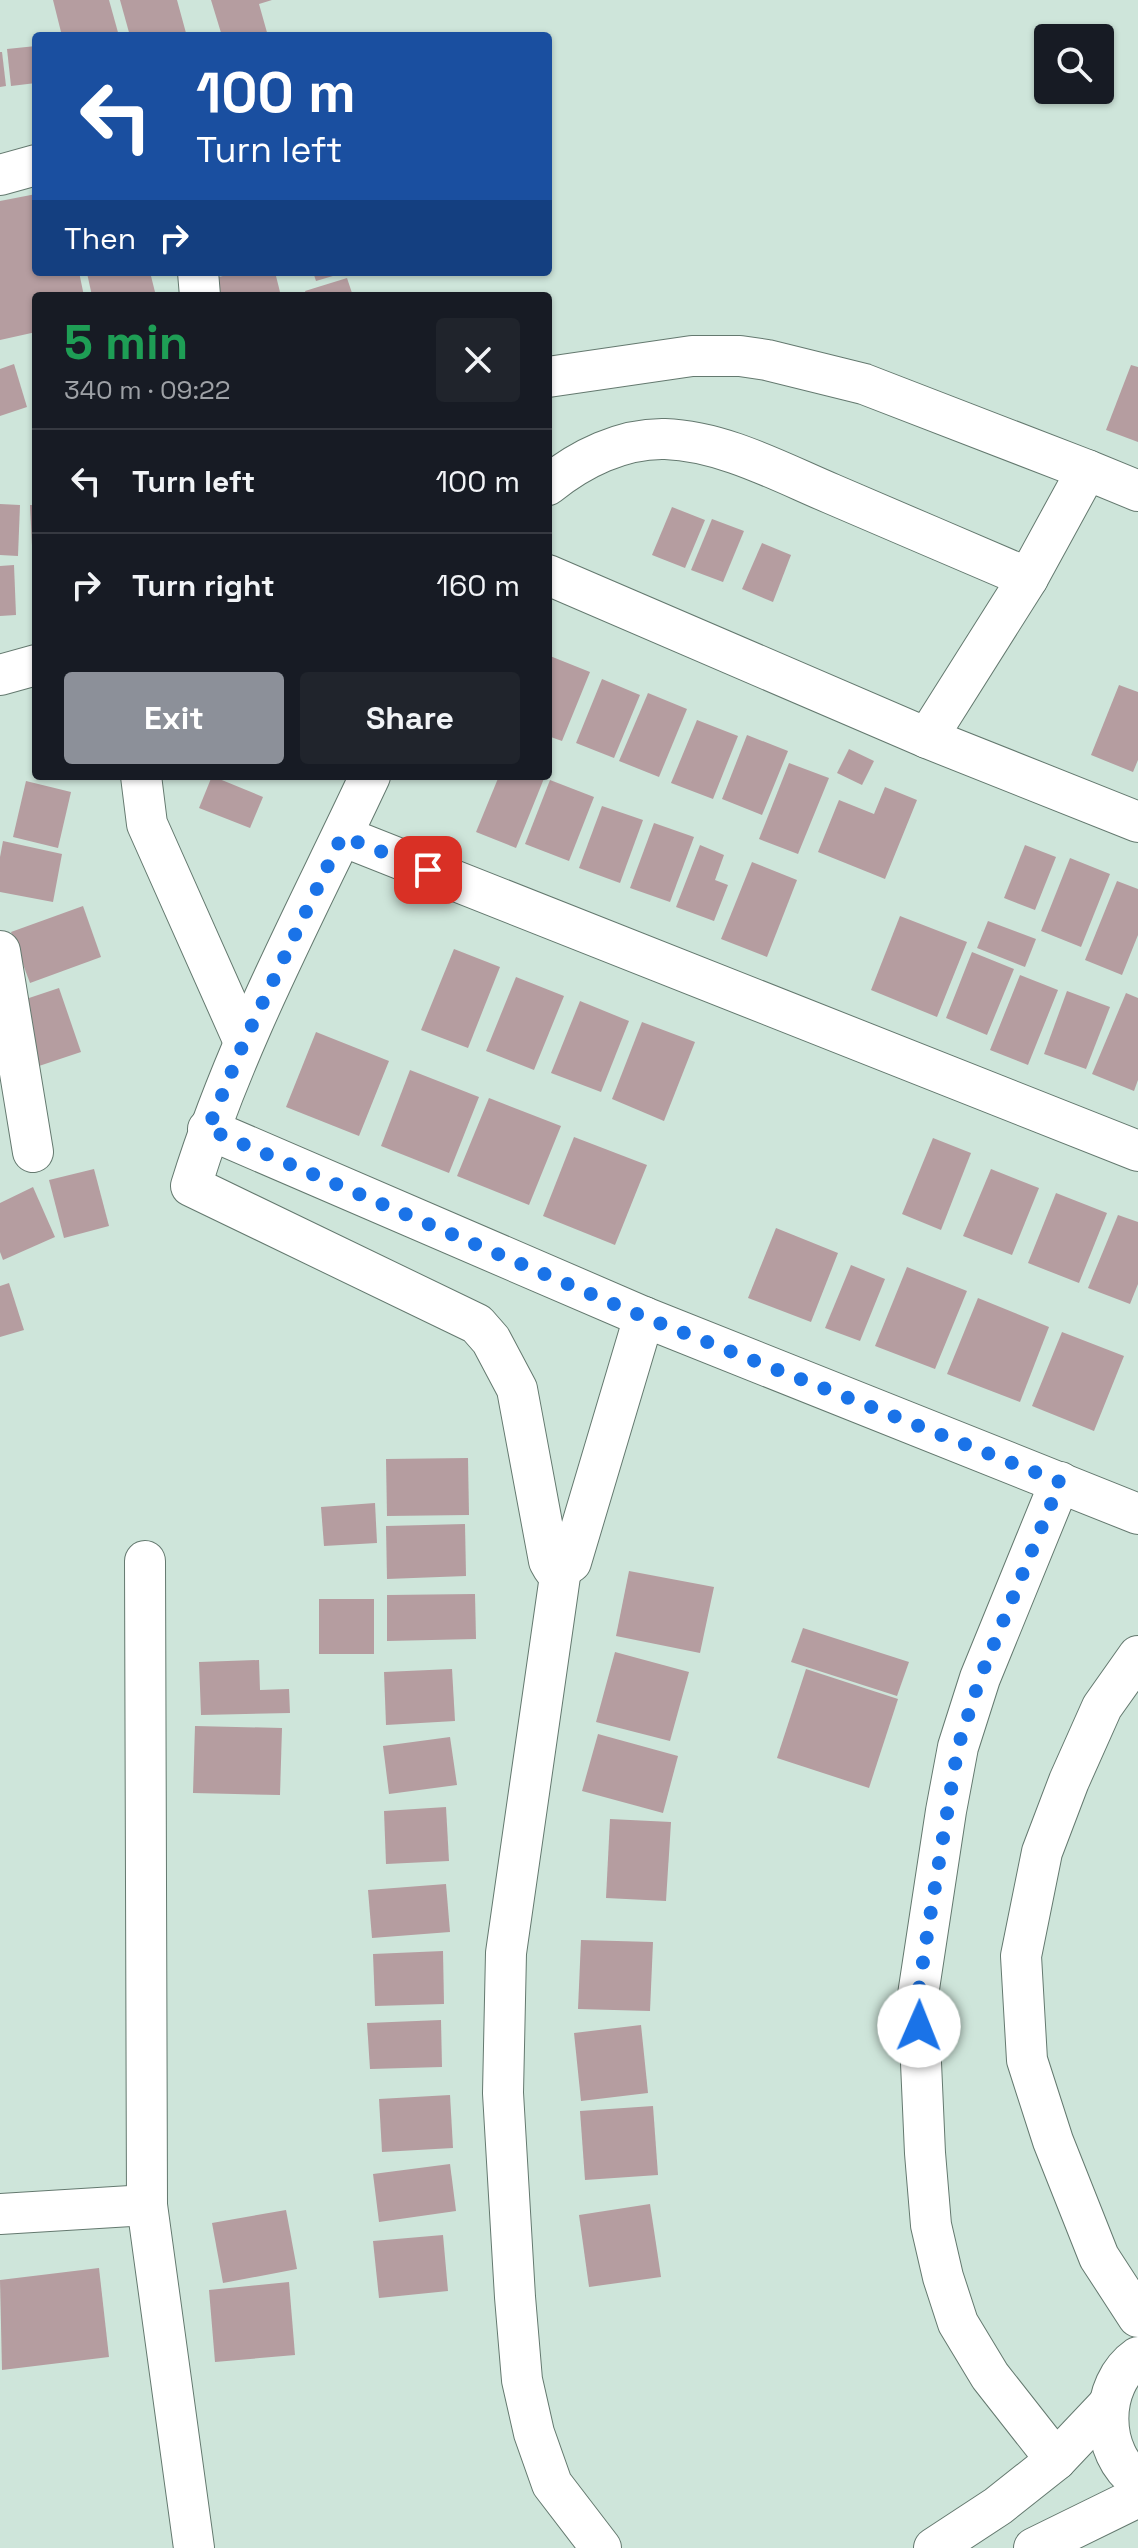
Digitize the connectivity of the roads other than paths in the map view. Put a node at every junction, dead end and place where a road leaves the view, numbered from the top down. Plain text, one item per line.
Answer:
1 (32, 166) edge
2 (0, 175) edge
3 (552, 376) edge
4 (1087, 470) junction
5 (552, 482) edge
6 (1138, 491) edge
7 (552, 577) edge
8 (1028, 578) junction
9 (32, 666) edge
10 (0, 675) edge
11 (927, 738) junction
12 (142, 780) edge
13 (368, 780) edge
14 (1138, 822) edge
15 (342, 836) junction
16 (0, 951) edge
17 (244, 1042) junction
18 (208, 1129) junction
19 (1138, 1151) edge
20 (33, 1152) dead end
21 (644, 1317) junction
22 (1060, 1482) junction
23 (1138, 1514) edge
24 (145, 1561) dead end
25 (561, 1569) junction
26 (1138, 1656) edge
27 (147, 2205) junction
28 (0, 2214) edge
29 (1138, 2317) edge
30 (1138, 2357) edge
31 (1109, 2404) junction
32 (1056, 2460) junction
33 (1138, 2481) edge
34 (1138, 2497) edge
35 (194, 2548) edge
36 (601, 2548) edge
37 (934, 2548) edge
38 (1034, 2548) edge

1 - 2 street
3 - 4 street
4 - 6 street
4 - 8 street
5 - 8 street
7 - 11 street
8 - 11 street
9 - 10 street
11 - 14 street
12 - 17 street
13 - 15 street
15 - 17 street
15 - 19 street
16 - 20 street
17 - 18 street
18 - 21 street
18 - 25 street
21 - 22 street
21 - 25 street
22 - 23 street
22 - 32 street
24 - 27 street
25 - 36 street
26 - 29 street
27 - 28 street
27 - 35 street
30 - 31 street
31 - 32 street
31 - 33 street
32 - 37 street
34 - 38 street

